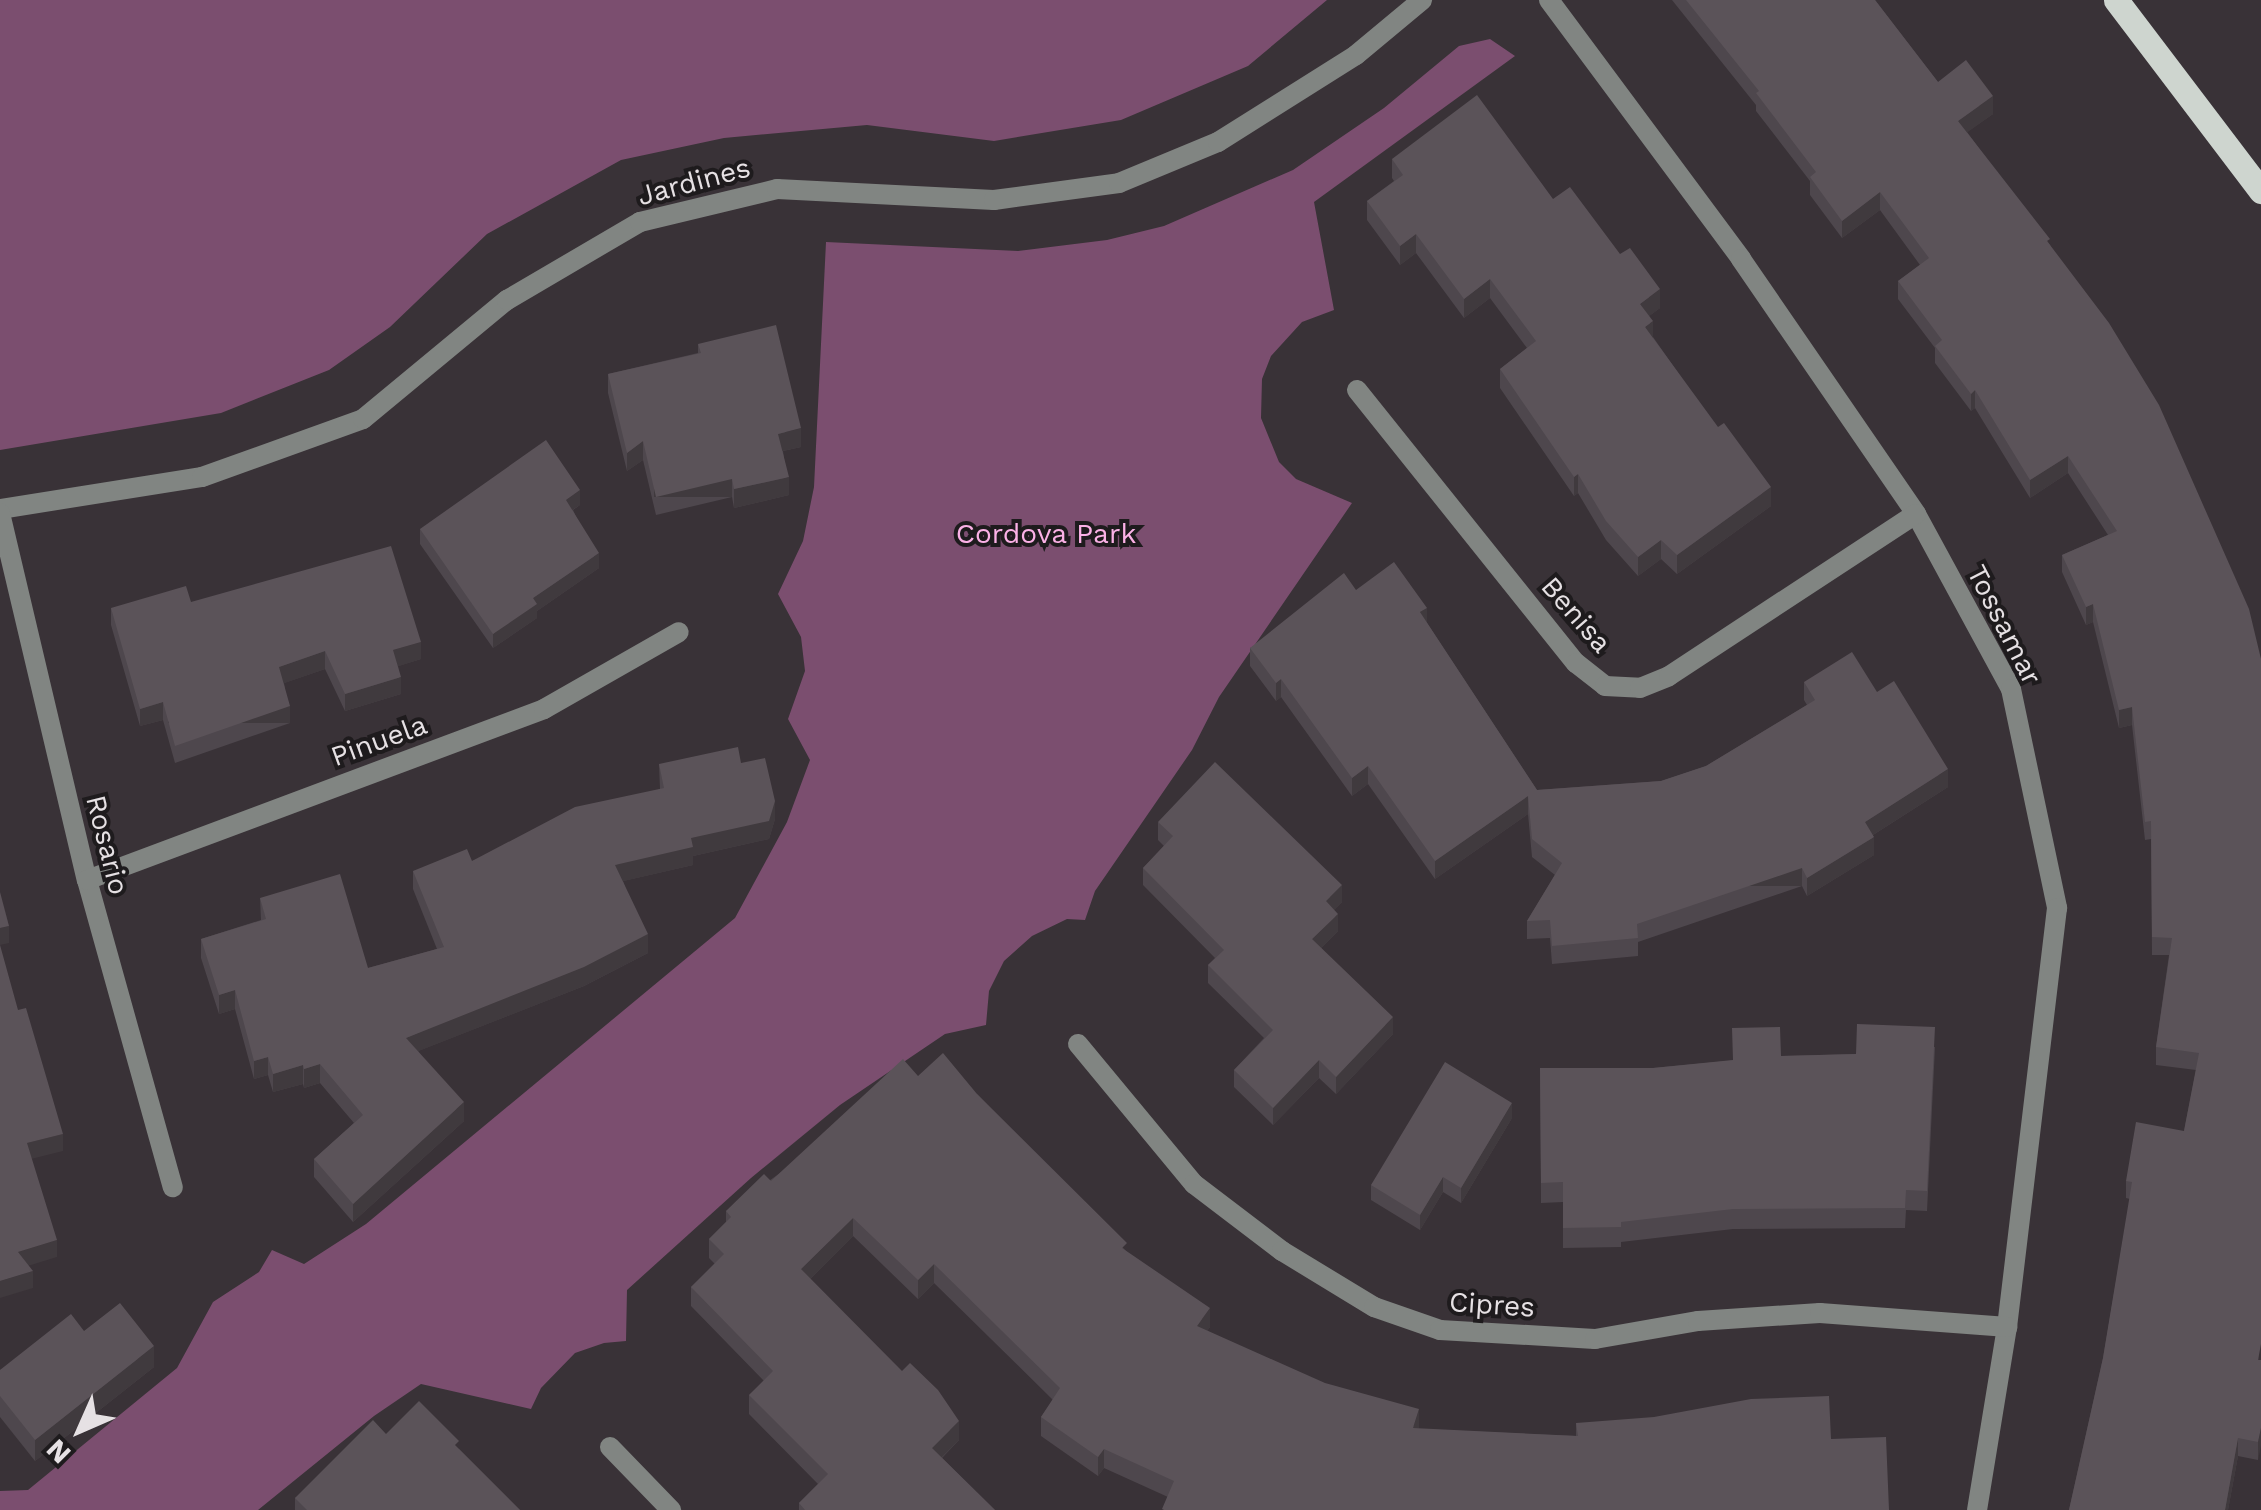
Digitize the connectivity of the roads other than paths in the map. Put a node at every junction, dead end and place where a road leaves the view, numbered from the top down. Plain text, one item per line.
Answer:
1 (1422, 0) edge
2 (1549, 0) edge
3 (2116, 0) edge
4 (2261, 191) edge
5 (1358, 390) dead end
6 (0, 511) edge
7 (1916, 514) junction
8 (679, 632) dead end
9 (86, 880) junction
10 (1078, 1044) dead end
11 (173, 1187) dead end
12 (2006, 1326) junction
13 (610, 1447) dead end
14 (671, 1510) edge
15 (1977, 1510) edge

1 - 6 street, Jardines
2 - 7 street, Tossamar
3 - 4 main road
5 - 7 street, Benisa
6 - 9 street, Rosario
7 - 12 street, Tossamar
8 - 9 street, Pinuela
9 - 11 street, Rosario
10 - 12 street, Cipres
12 - 15 street, Tossamar
13 - 14 street

